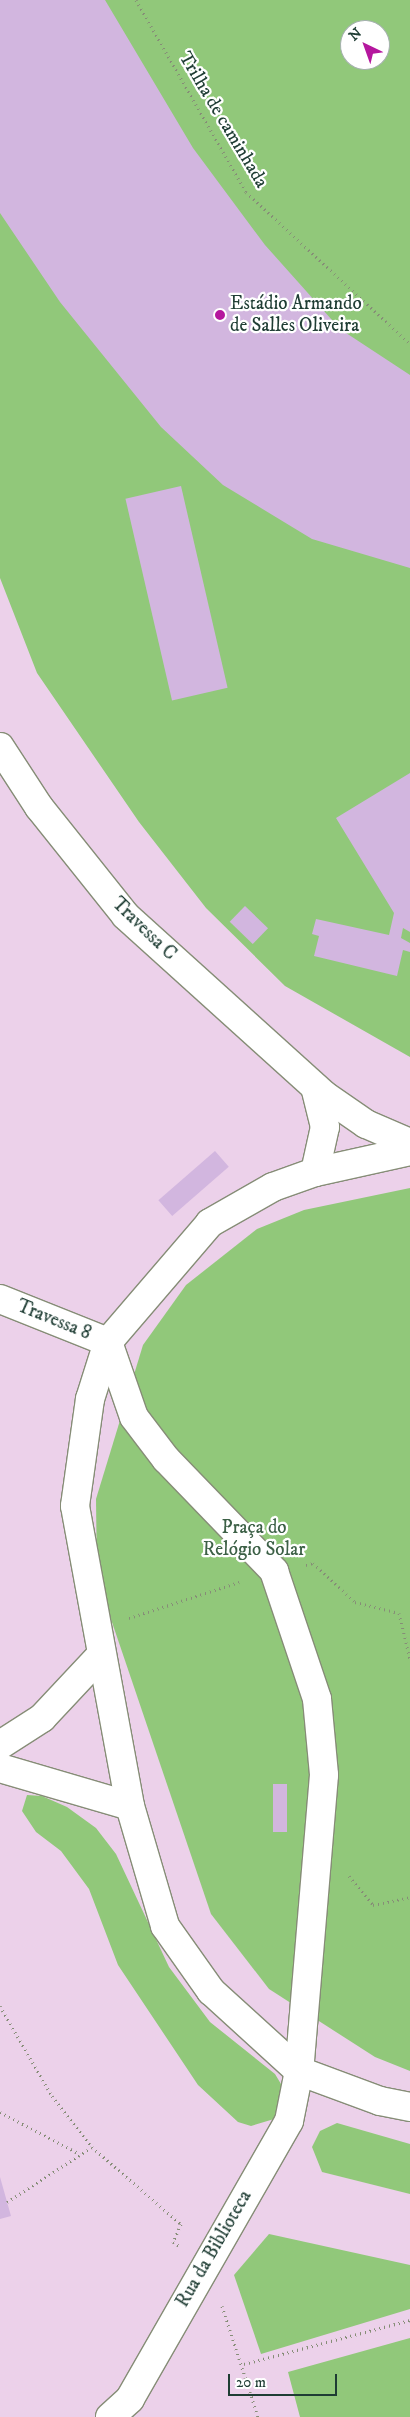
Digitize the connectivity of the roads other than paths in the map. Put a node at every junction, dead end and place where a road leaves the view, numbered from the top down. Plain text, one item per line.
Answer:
1 (0, 747) edge
2 (315, 1087) junction
3 (410, 1143) edge
4 (410, 1151) edge
5 (314, 1172) junction
6 (0, 1299) edge
7 (108, 1342) junction
8 (101, 1655) junction
9 (0, 1745) edge
10 (0, 1768) edge
11 (130, 1806) junction
12 (299, 2071) junction
13 (410, 2107) edge
14 (110, 2417) edge

1 - 2 street, Travessa C
2 - 3 street, Travessa C
2 - 5 street
4 - 5 street
5 - 7 street
6 - 7 street, Travessa 8
7 - 8 street
7 - 12 street, Rua da Biblioteca
8 - 9 street
8 - 11 street
10 - 11 street
11 - 12 street
12 - 13 street
12 - 14 street, Rua da Biblioteca

